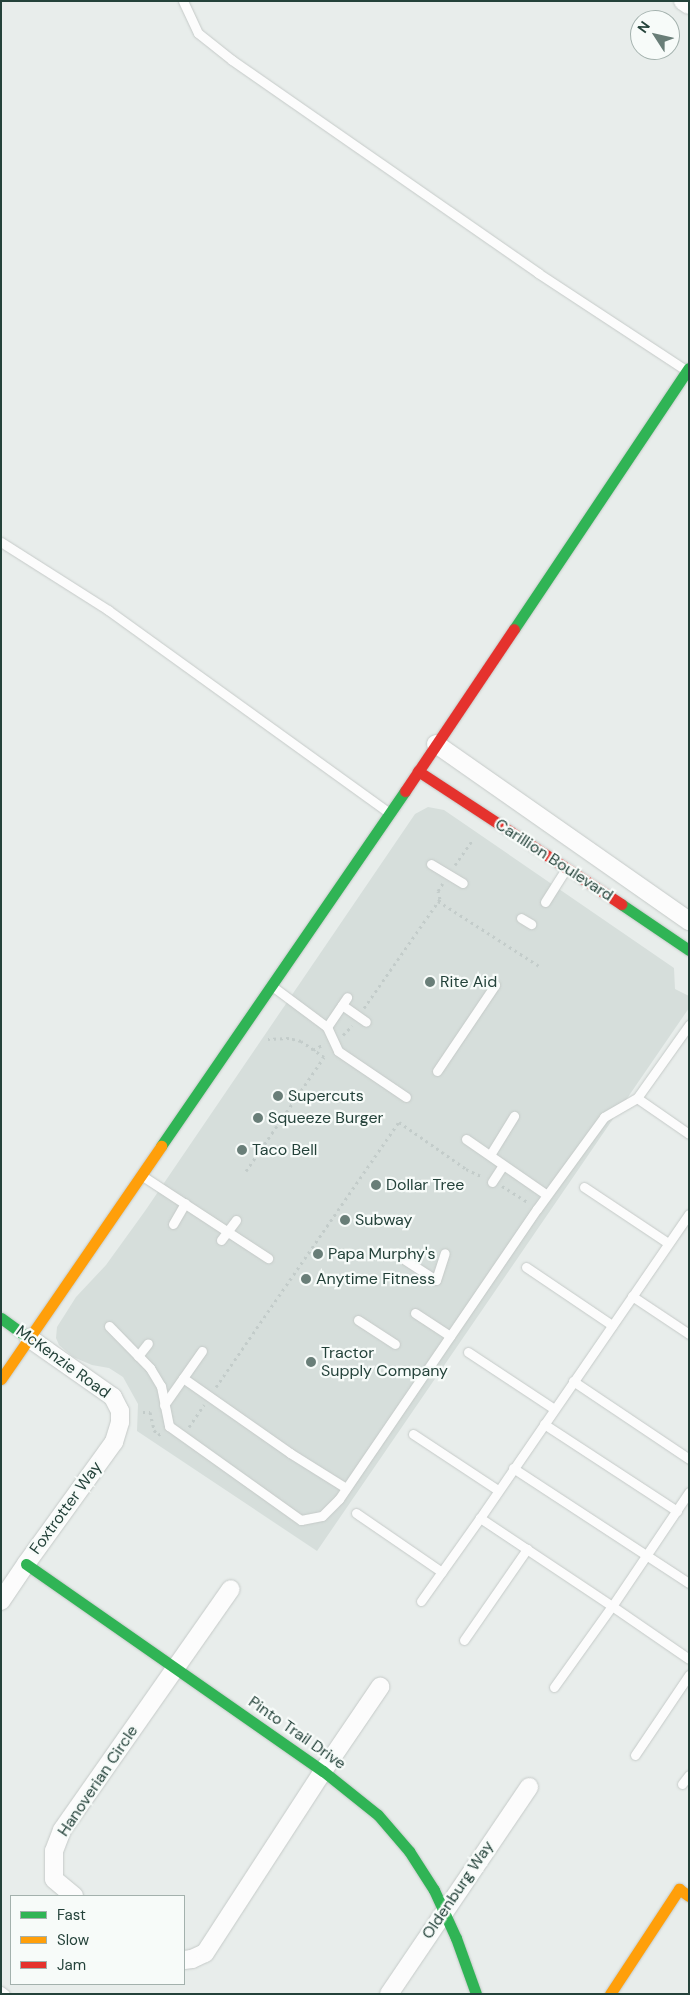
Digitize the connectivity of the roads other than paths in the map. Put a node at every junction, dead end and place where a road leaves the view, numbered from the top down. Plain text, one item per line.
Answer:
1 (183, 1) edge
2 (683, 1) edge
3 (689, 5) edge
4 (688, 369) edge
5 (1, 542) edge
6 (436, 744) junction
7 (418, 771) junction
8 (389, 813) junction
9 (431, 864) dead end
10 (567, 867) junction
11 (463, 883) dead end
12 (545, 902) dead end
13 (521, 918) dead end
14 (689, 920) edge
15 (531, 924) dead end
16 (689, 950) edge
17 (271, 985) junction
18 (495, 985) dead end
19 (362, 1019) road end
20 (689, 1025) edge
21 (328, 1027) junction
22 (351, 1059) junction
23 (345, 1068) dead end
24 (437, 1071) dead end
25 (388, 1085) junction
26 (382, 1094) dead end
27 (406, 1097) dead end
28 (637, 1098) junction
29 (514, 1116) dead end
30 (689, 1134) edge
31 (466, 1139) dead end
32 (490, 1155) junction
33 (503, 1165) junction
34 (141, 1174) junction
35 (492, 1182) road end
36 (584, 1187) dead end
37 (547, 1195) junction
38 (185, 1203) junction
39 (689, 1214) edge
40 (236, 1220) dead end
41 (173, 1224) dead end
42 (228, 1231) junction
43 (221, 1240) dead end
44 (668, 1244) junction
45 (445, 1253) dead end
46 (399, 1256) dead end
47 (268, 1258) dead end
48 (526, 1267) dead end
49 (632, 1296) junction
50 (415, 1313) dead end
51 (1, 1318) edge
52 (358, 1320) dead end
53 (612, 1325) junction
54 (109, 1326) dead end
55 (689, 1334) edge
56 (450, 1336) junction
57 (29, 1338) junction
58 (148, 1343) dead end
59 (395, 1344) dead end
60 (202, 1351) dead end
61 (468, 1352) dead end
62 (138, 1356) junction
63 (183, 1378) junction
64 (1, 1379) edge
65 (573, 1381) junction
66 (164, 1405) junction
67 (554, 1409) junction
68 (120, 1411) joint
69 (544, 1424) junction
70 (413, 1434) dead end
71 (689, 1458) edge
72 (514, 1468) junction
73 (346, 1488) junction
74 (498, 1490) junction
75 (689, 1492) edge
76 (676, 1511) junction
77 (356, 1513) dead end
78 (480, 1518) junction
79 (527, 1549) junction
80 (647, 1555) junction
81 (26, 1564) junction
82 (442, 1572) junction
83 (689, 1583) edge
84 (230, 1589) dead end
85 (1, 1601) edge
86 (421, 1601) dead end
87 (612, 1606) junction
88 (464, 1640) dead end
89 (689, 1659) edge
90 (176, 1668) junction
91 (689, 1675) edge
92 (380, 1687) dead end
93 (554, 1687) dead end
94 (635, 1755) dead end
95 (323, 1771) junction
96 (689, 1775) edge
97 (682, 1784) dead end
98 (528, 1787) dead end
99 (73, 1895) edge
100 (689, 1896) edge
101 (444, 1910) junction
102 (185, 1960) edge
103 (1, 1992) edge
104 (5, 1994) edge
105 (389, 1994) edge
106 (476, 1994) edge
107 (610, 1994) edge

1 - 4 lane
2 - 3 street
4 - 6 main road
5 - 8 lane
6 - 7 main road
6 - 14 street, Carillion Boulevard
7 - 8 main road
7 - 10 main road, Carillion Boulevard
8 - 17 main road
9 - 11 lane
10 - 12 lane
10 - 16 main road, Carillion Boulevard
13 - 15 lane
17 - 21 lane
17 - 34 main road
18 - 24 lane
19 - 21 lane
20 - 28 lane
21 - 22 lane
22 - 23 lane
22 - 25 lane
25 - 26 lane
25 - 27 lane
28 - 30 lane
28 - 37 lane
29 - 32 lane
31 - 32 lane
32 - 33 lane
33 - 35 lane
33 - 37 lane
34 - 38 lane
34 - 57 main road
36 - 44 lane
37 - 56 lane
38 - 41 lane
38 - 42 lane
39 - 44 lane
40 - 42 lane
42 - 43 lane
42 - 47 lane
44 - 49 lane
45 - 46 lane
48 - 53 lane
49 - 53 lane
49 - 55 lane
50 - 56 lane
51 - 57 main road, McKenzie Road
52 - 59 lane
53 - 65 lane
54 - 62 lane
56 - 73 lane
57 - 64 main road
57 - 68 street, McKenzie Road
58 - 62 lane
60 - 63 lane
61 - 67 lane
62 - 66 lane
63 - 66 lane
63 - 73 lane
65 - 67 lane
65 - 71 lane
66 - 73 lane
67 - 69 lane
68 - 81 street, Foxtrotter Way
69 - 72 lane
69 - 76 lane
70 - 74 lane
72 - 74 lane
72 - 80 lane
74 - 78 lane
75 - 76 lane
76 - 80 lane
77 - 82 lane
78 - 79 lane
78 - 82 lane
79 - 87 lane
79 - 88 lane
80 - 83 lane
80 - 87 lane
81 - 85 street, Foxtrotter Way
81 - 90 main road, Pinto Trail Drive
82 - 86 lane
84 - 90 street, Hanoverian Circle
87 - 89 lane
87 - 93 lane
90 - 95 main road, Pinto Trail Drive
90 - 99 street, Hanoverian Circle
91 - 94 lane
92 - 95 street
95 - 101 main road, Pinto Trail Drive
95 - 102 street
96 - 97 lane
98 - 101 street, Oldenburg Way
100 - 107 main road
101 - 105 street, Oldenburg Way
101 - 106 main road, Pinto Trail Drive
103 - 104 lane

